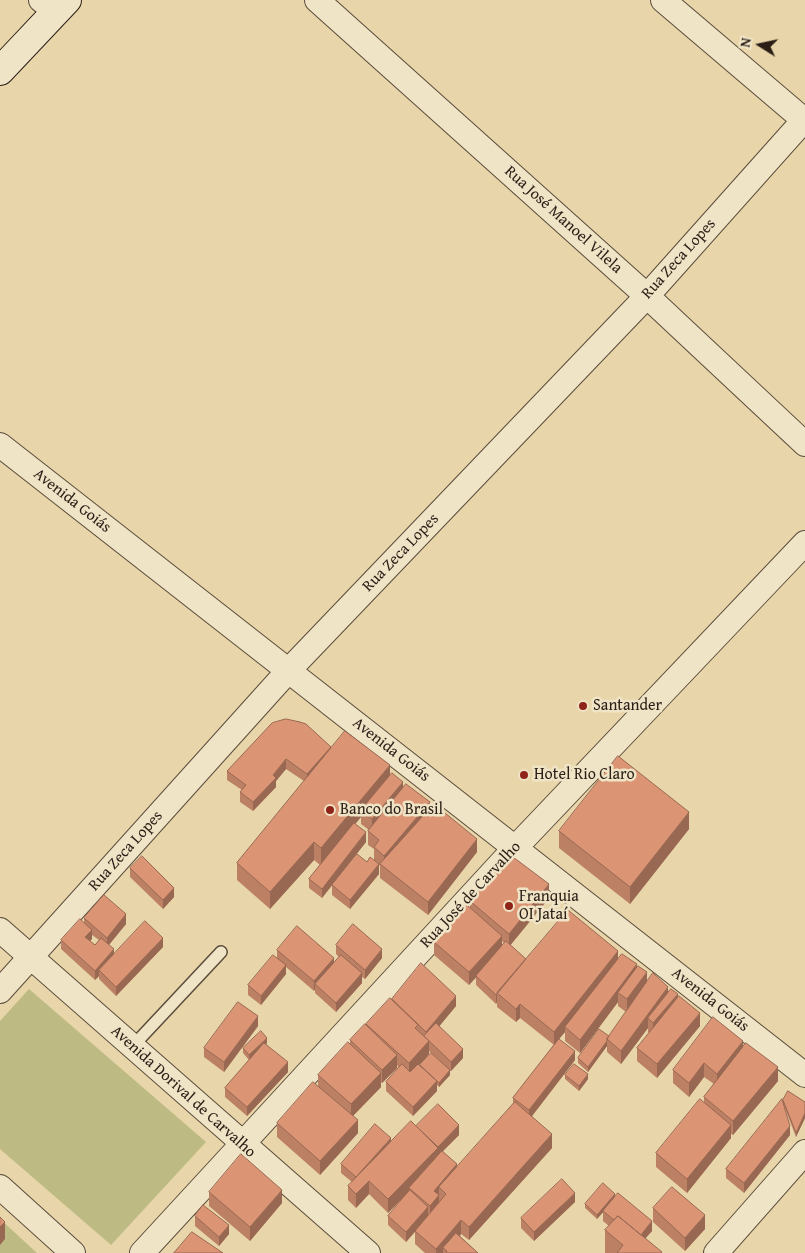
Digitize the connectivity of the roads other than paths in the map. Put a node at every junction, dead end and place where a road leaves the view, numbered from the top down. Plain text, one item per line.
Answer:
1 (317, 0) edge
2 (663, 0) edge
3 (55, 4) edge
4 (0, 71) edge
5 (804, 119) edge
6 (647, 296) junction
7 (803, 439) edge
8 (0, 445) edge
9 (805, 543) edge
10 (289, 670) junction
11 (516, 846) junction
12 (0, 930) edge
13 (220, 952) dead end
14 (31, 957) junction
15 (0, 991) edge
16 (132, 1047) junction
17 (805, 1074) edge
18 (242, 1144) junction
19 (805, 1152) edge
20 (0, 1187) edge
21 (73, 1253) edge
22 (142, 1253) edge
23 (368, 1253) edge
24 (716, 1253) edge

1 - 6 street, Rua José Manoel Vilela
2 - 5 street
3 - 4 main road
5 - 6 street, Rua Zeca Lopes
6 - 7 street, Rua José Manoel Vilela
6 - 10 street, Rua Zeca Lopes
8 - 10 street, Avenida Goiás
9 - 11 street, Rua José de Carvalho
10 - 11 street, Avenida Goiás
10 - 14 street, Rua Zeca Lopes
11 - 17 street, Avenida Goiás
11 - 18 street, Rua José de Carvalho
12 - 14 street, Avenida Dorival de Carvalho
13 - 16 lane
14 - 15 street, Rua Zeca Lopes
14 - 16 street, Avenida Dorival de Carvalho
16 - 18 street, Avenida Dorival de Carvalho
18 - 22 street, Rua José de Carvalho
18 - 23 street, Avenida Dorival de Carvalho
19 - 24 street
20 - 21 street

